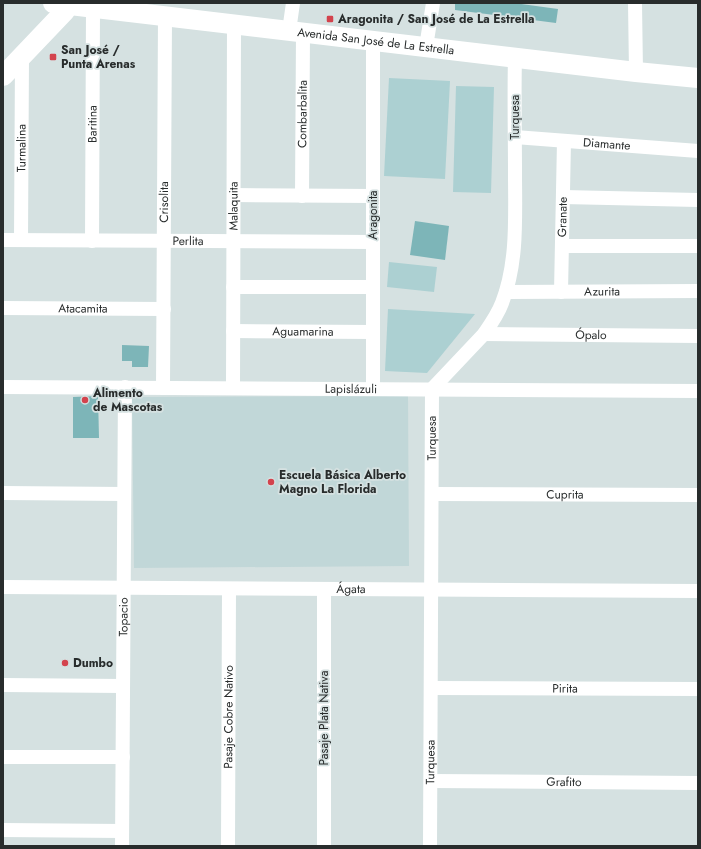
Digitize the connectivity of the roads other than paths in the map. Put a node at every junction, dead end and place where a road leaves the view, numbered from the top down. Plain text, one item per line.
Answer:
1 (293, 3) edge
2 (433, 3) edge
3 (635, 3) edge
4 (64, 4) edge
5 (93, 8) junction
6 (156, 11) edge
7 (234, 24) junction
8 (296, 31) junction
9 (373, 41) junction
10 (426, 47) junction
11 (22, 56) junction
12 (515, 57) junction
13 (636, 72) junction
14 (3, 76) edge
15 (698, 78) edge
16 (515, 137) junction
17 (564, 141) junction
18 (698, 151) edge
19 (234, 195) junction
20 (302, 196) junction
21 (373, 196) junction
22 (563, 197) junction
23 (698, 200) edge
24 (3, 240) edge
25 (21, 240) junction
26 (92, 241) junction
27 (164, 241) junction
28 (233, 241) junction
29 (373, 242) junction
30 (562, 246) junction
31 (698, 246) edge
32 (233, 287) junction
33 (373, 287) junction
34 (698, 291) edge
35 (506, 292) junction
36 (561, 292) junction
37 (3, 308) edge
38 (164, 309) junction
39 (233, 331) junction
40 (373, 332) junction
41 (484, 334) junction
42 (698, 336) edge
43 (3, 387) edge
44 (125, 387) junction
45 (163, 388) junction
46 (233, 388) junction
47 (373, 389) junction
48 (432, 389) junction
49 (698, 391) edge
50 (3, 493) edge
51 (124, 494) junction
52 (432, 494) junction
53 (698, 495) edge
54 (3, 587) edge
55 (124, 588) junction
56 (229, 588) junction
57 (324, 589) junction
58 (431, 590) junction
59 (698, 591) edge
60 (3, 685) edge
61 (123, 686) junction
62 (431, 688) junction
63 (698, 689) edge
64 (3, 757) edge
65 (123, 757) junction
66 (431, 781) junction
67 (698, 783) edge
68 (3, 830) edge
69 (122, 831) junction
70 (122, 846) edge
71 (228, 846) edge
72 (324, 846) edge
73 (430, 846) edge

1 - 8 street, Combarbalita
2 - 10 street
3 - 13 street
4 - 5 main road, Avenida San José de La Estrella
4 - 11 main road
5 - 6 main road, Avenida San José de La Estrella
5 - 26 street, Baritina
6 - 7 main road, Avenida San José de La Estrella
6 - 27 street, Crisolita
7 - 8 main road, Avenida San José de La Estrella
7 - 19 street, Malaquita
8 - 9 main road, Avenida San José de La Estrella
8 - 20 street, Combarbalita
9 - 10 main road, Avenida San José de La Estrella
9 - 21 street, Aragonita
10 - 12 main road, Avenida San José de La Estrella
11 - 14 main road
11 - 25 street, Turmalina
12 - 13 main road, Avenida San José de La Estrella
12 - 16 street, Turquesa
13 - 15 main road, Avenida San José de La Estrella
16 - 17 street, Diamante
16 - 35 street, Turquesa
17 - 18 street, Diamante
17 - 22 street, Granate
19 - 20 street
19 - 28 street, Malaquita
20 - 21 street
21 - 29 street, Aragonita
22 - 23 street
22 - 30 street, Granate
24 - 25 street, Perlita
25 - 26 street, Perlita
26 - 27 street, Perlita
27 - 28 street, Perlita
27 - 38 street, Crisolita
28 - 29 street, Perlita
28 - 32 street, Malaquita
29 - 33 street, Aragonita
30 - 31 street
30 - 36 street, Granate
32 - 33 street
32 - 39 street, Malaquita
33 - 40 street, Aragonita
34 - 36 street, Azurita
35 - 36 street, Azurita
35 - 41 street, Turquesa
37 - 38 street, Atacamita
38 - 45 street, Crisolita
39 - 40 street, Aguamarina
39 - 46 street, Malaquita
40 - 47 street, Aragonita
41 - 42 street, Ópalo
41 - 48 street, Turquesa
43 - 44 street, Lapislázuli
44 - 45 street, Lapislázuli
44 - 51 street, Topacio
45 - 46 street, Lapislázuli
46 - 47 street, Lapislázuli
47 - 48 street, Lapislázuli
48 - 49 street, Lapislázuli
48 - 52 street, Turquesa
50 - 51 street
51 - 55 street, Topacio
52 - 53 street, Cuprita
52 - 58 street, Turquesa
54 - 55 street, Ágata
55 - 56 street, Ágata
55 - 61 street, Topacio
56 - 57 street, Ágata
56 - 71 street, Pasaje Cobre Nativo
57 - 58 street, Ágata
57 - 72 street, Pasaje Plata Nativa
58 - 59 street, Ágata
58 - 62 street, Turquesa
60 - 61 street
61 - 65 street, Topacio
62 - 63 street, Pirita
62 - 66 street, Turquesa
64 - 65 street
65 - 69 street, Topacio
66 - 67 street, Grafito
66 - 73 street, Turquesa
68 - 69 street
69 - 70 street, Topacio

